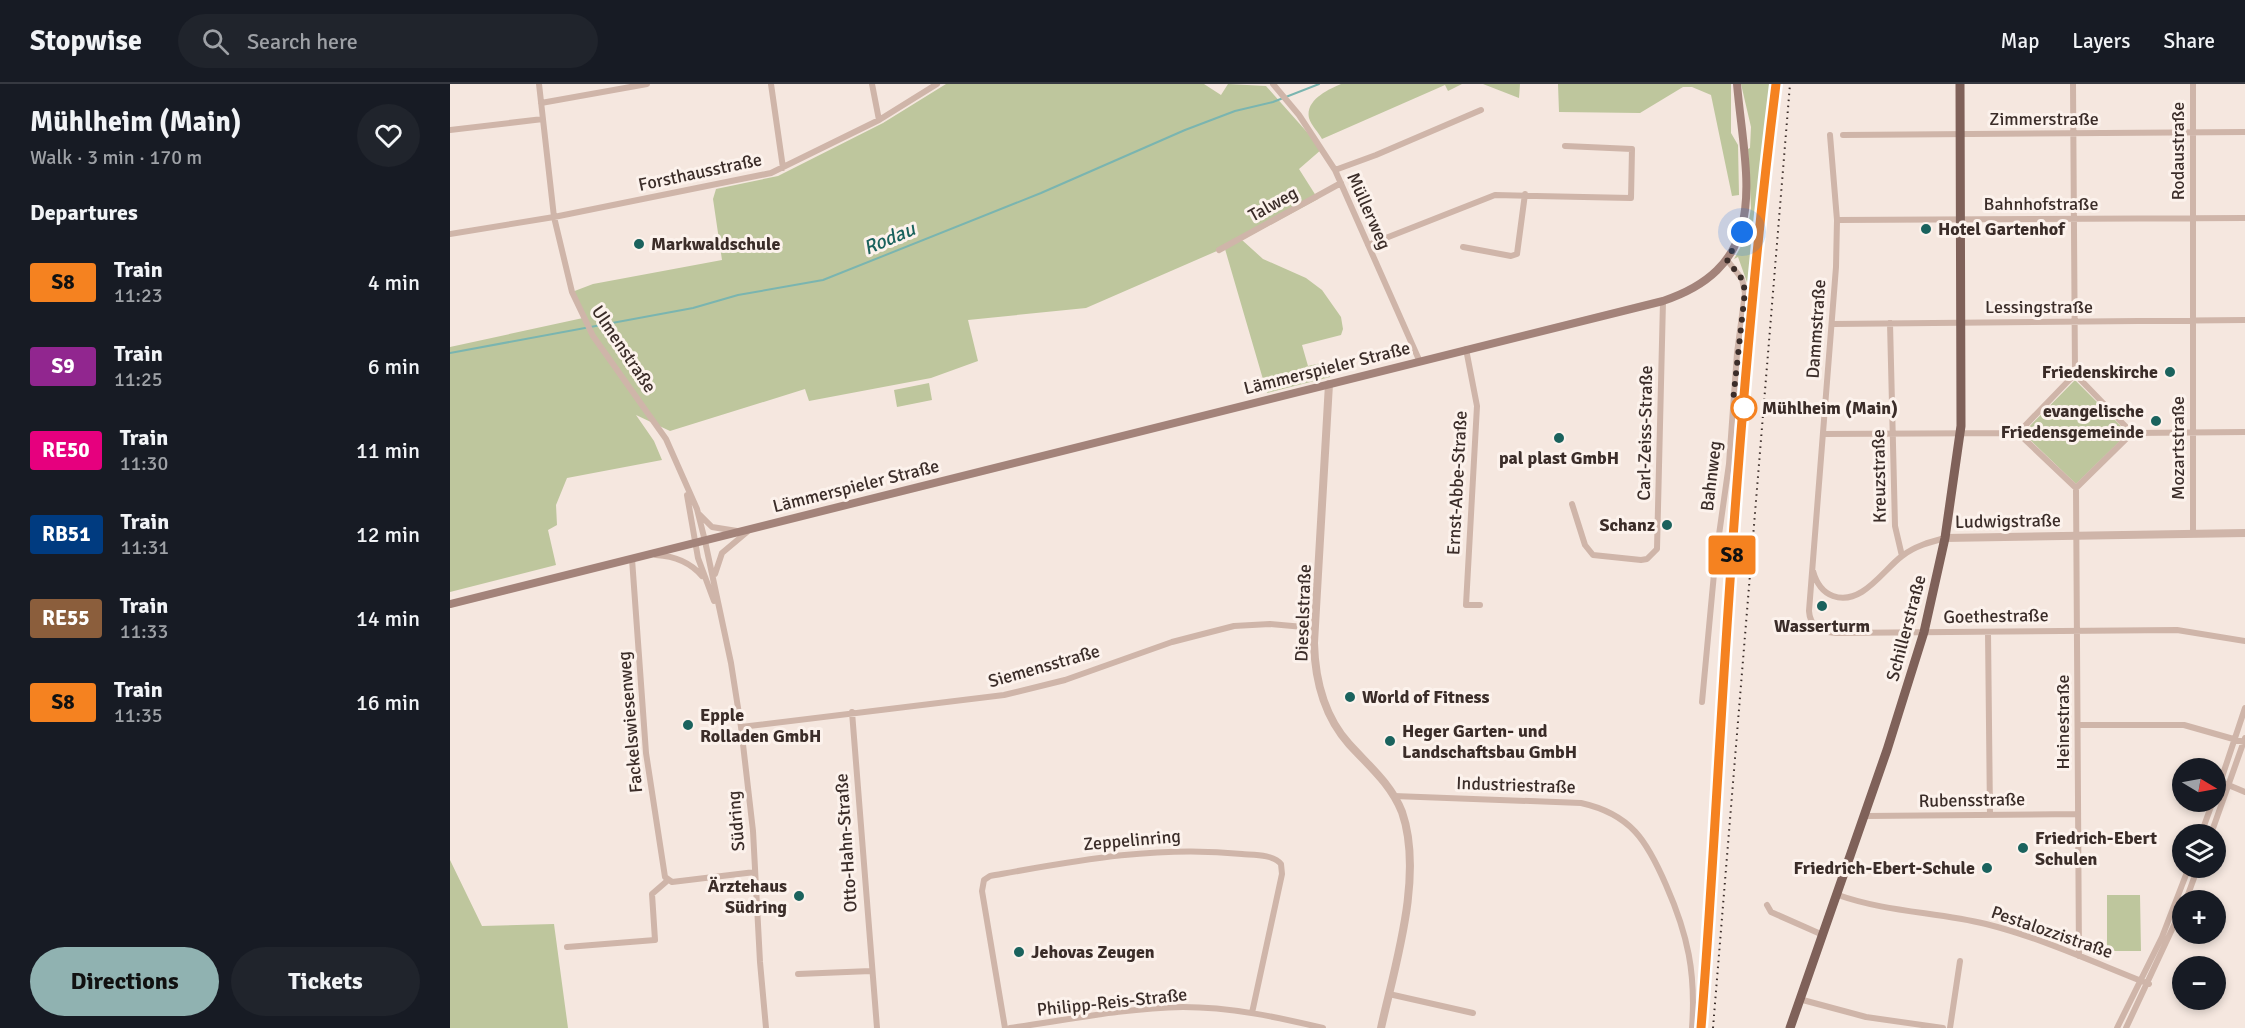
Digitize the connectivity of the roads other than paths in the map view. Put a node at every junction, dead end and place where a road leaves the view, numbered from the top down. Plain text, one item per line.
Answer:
1 (539, 84) edge
2 (647, 84) edge
3 (771, 84) edge
4 (872, 84) edge
5 (937, 84) edge
6 (1273, 84) edge
7 (1960, 84) edge
8 (2073, 84) edge
9 (2193, 84) edge
10 (1737, 86) edge
11 (541, 103) junction
12 (1481, 110) dead end
13 (543, 119) junction
14 (879, 120) junction
15 (450, 130) edge
16 (2245, 132) edge
17 (2192, 133) junction
18 (2073, 134) junction
19 (1830, 135) dead end
20 (1843, 135) dead end
21 (1960, 135) junction
22 (1565, 146) dead end
23 (783, 168) junction
24 (1335, 170) junction
25 (1341, 183) junction
26 (1525, 194) junction
27 (554, 217) junction
28 (2193, 218) junction
29 (2245, 218) edge
30 (1960, 219) junction
31 (2074, 219) junction
32 (1837, 220) junction
33 (450, 234) edge
34 (1368, 245) junction
35 (1463, 247) dead end
36 (1219, 250) dead end
37 (1727, 260) junction
38 (1663, 301) junction
39 (2193, 320) junction
40 (2245, 320) edge
41 (2075, 321) junction
42 (1960, 322) junction
43 (1890, 323) junction
44 (1833, 324) junction
45 (1466, 349) junction
46 (1420, 362) junction
47 (2075, 374) junction
48 (1329, 384) junction
49 (2245, 432) edge
50 (1960, 433) junction
51 (2018, 433) junction
52 (2132, 433) junction
53 (2193, 433) junction
54 (1823, 434) junction
55 (1893, 434) junction
56 (684, 482) junction
57 (2076, 488) junction
58 (1572, 504) dead end
59 (697, 509) junction
60 (750, 530) junction
61 (2193, 533) junction
62 (2245, 533) edge
63 (2076, 535) junction
64 (1945, 538) junction
65 (705, 541) junction
66 (695, 543) junction
67 (649, 555) junction
68 (1902, 556) junction
69 (632, 559) junction
70 (1812, 562) junction
71 (710, 582) junction
72 (450, 604) edge
73 (1480, 605) dead end
74 (1315, 627) junction
75 (2077, 631) junction
76 (1924, 632) junction
77 (1988, 632) junction
78 (2245, 641) edge
79 (1702, 702) dead end
80 (2245, 708) edge
81 (852, 712) junction
82 (2078, 725) junction
83 (741, 726) junction
84 (2235, 740) junction
85 (2244, 740) edge
86 (2226, 766) edge
87 (2226, 783) edge
88 (2229, 786) junction
89 (2245, 792) edge
90 (1394, 796) junction
91 (2078, 814) junction
92 (1990, 815) junction
93 (1866, 816) junction
94 (2215, 824) edge
95 (755, 872) junction
96 (2185, 878) edge
97 (667, 880) junction
98 (1838, 895) junction
99 (1767, 905) dead end
100 (2172, 931) edge
101 (1822, 935) junction
102 (567, 947) dead end
103 (2079, 956) junction
104 (1960, 961) dead end
105 (871, 971) junction
106 (798, 974) dead end
107 (2141, 980) junction
108 (2149, 984) junction
109 (1389, 994) junction
110 (1799, 999) junction
111 (1252, 1013) junction
112 (1473, 1013) dead end
113 (2118, 1025) edge
114 (2129, 1027) edge
115 (766, 1028) edge
116 (878, 1028) edge
117 (1005, 1028) edge
118 (1010, 1028) edge
119 (1323, 1028) edge
120 (1382, 1028) edge
121 (1692, 1028) edge
122 (1790, 1028) edge
123 (1938, 1028) edge
124 (1943, 1028) edge
125 (1950, 1028) edge

1 - 11 street, Ulmenstraße
2 - 11 street
3 - 23 street
4 - 14 street
5 - 14 street, Forsthausstraße
6 - 24 street, Müllerweg
7 - 21 main road, Schillerstraße
8 - 18 street
9 - 17 street, Rodaustraße
10 - 37 main road, Lämmerspieler Straße
11 - 13 street, Ulmenstraße
12 - 24 street
13 - 15 street
13 - 27 street, Ulmenstraße
14 - 23 street, Forsthausstraße
16 - 17 street, Zimmerstraße
17 - 18 street, Zimmerstraße
17 - 28 street, Rodaustraße
18 - 21 street, Zimmerstraße
18 - 31 street
19 - 32 street, Dammstraße
20 - 21 street, Zimmerstraße
21 - 30 main road, Schillerstraße
22 - 26 street
23 - 27 street, Forsthausstraße
24 - 25 street, Müllerweg
25 - 34 street, Müllerweg
25 - 36 street, Talweg
26 - 34 street
26 - 35 street
27 - 33 street, Forsthausstraße
27 - 56 street, Ulmenstraße
28 - 29 street, Bahnhofstraße
28 - 31 street, Bahnhofstraße
28 - 39 street, Mozartstraße
30 - 31 street, Bahnhofstraße
30 - 32 street, Bahnhofstraße
30 - 42 main road, Schillerstraße
31 - 41 street
32 - 44 street, Dammstraße
34 - 46 street, Müllerweg
37 - 38 main road, Lämmerspieler Straße
37 - 79 street, Bahnweg
38 - 45 main road, Lämmerspieler Straße
38 - 58 street, Carl-Zeiss-Straße
39 - 40 street, Lessingstraße
39 - 41 street, Lessingstraße
39 - 53 street, Mozartstraße
41 - 42 street, Lessingstraße
41 - 47 street
42 - 43 street, Lessingstraße
42 - 50 main road, Schillerstraße
43 - 44 street, Lessingstraße
43 - 55 street, Kreuzstraße
44 - 54 street, Dammstraße
45 - 46 main road, Lämmerspieler Straße
45 - 73 street, Ernst-Abbe-Straße
46 - 48 main road, Lämmerspieler Straße
47 - 51 street
47 - 52 street
48 - 60 main road, Lämmerspieler Straße
48 - 74 street, Dieselstraße
49 - 53 street
50 - 51 street
50 - 55 street
50 - 64 main road, Schillerstraße
51 - 57 street
52 - 53 street
52 - 57 street
53 - 61 street, Mozartstraße
54 - 55 street
54 - 70 street, Dammstraße
55 - 68 street, Kreuzstraße
56 - 59 street, Ulmenstraße
56 - 66 street, Ulmenstraße
57 - 63 street, Heinestraße
59 - 60 street, Lämmerspieler Straße
59 - 65 street, Ulmenstraße
60 - 65 main road, Lämmerspieler Straße
60 - 71 street, Lämmerspieler Straße
61 - 62 street, Ludwigstraße
61 - 63 street, Ludwigstraße
63 - 64 street, Ludwigstraße
63 - 75 street, Heinestraße
64 - 68 street, Ludwigstraße
64 - 76 main road, Schillerstraße
65 - 66 main road, Lämmerspieler Straße
65 - 71 street, Südring
66 - 67 main road, Lämmerspieler Straße
66 - 71 street, Südring
67 - 69 main road, Lämmerspieler Straße
67 - 71 street, Lämmerspieler Straße
68 - 70 street, Ludwigstraße
69 - 72 main road, Lämmerspieler Straße
69 - 97 street, Fackelswiesenweg
70 - 76 street, Goethestraße
71 - 83 street, Südring
74 - 81 street, Siemensstraße
74 - 90 street, Dieselstraße
75 - 77 street, Goethestraße
75 - 78 street, Goethestraße
75 - 82 street, Heinestraße
76 - 77 street, Goethestraße
76 - 93 main road, Schillerstraße
77 - 92 street
80 - 84 street
81 - 83 street, Siemensstraße
81 - 105 street, Otto-Hahn-Straße
82 - 84 street
82 - 91 street, Heinestraße
83 - 95 street, Südring
84 - 85 street
84 - 86 street
85 - 88 street
87 - 88 street
88 - 89 street
88 - 94 street
90 - 109 street, Dieselstraße
90 - 121 street, Industriestraße
91 - 92 street, Rubensstraße
91 - 103 street, Heinestraße
92 - 93 street, Rubensstraße
93 - 98 main road, Schillerstraße
95 - 97 street
95 - 115 street, Südring
96 - 107 street
97 - 102 street
98 - 101 main road, Schillerstraße
98 - 103 street, Pestalozzistraße
99 - 101 street
100 - 108 street
101 - 110 main road, Schillerstraße
103 - 107 street, Pestalozzistraße
104 - 125 street
105 - 106 street
105 - 116 street, Otto-Hahn-Straße
107 - 108 street, Pestalozzistraße
107 - 113 street
108 - 114 street
109 - 112 street
109 - 120 street, Dieselstraße
110 - 122 main road, Schillerstraße
110 - 123 street
111 - 117 street, Zeppelinring
111 - 118 street, Philipp-Reis-Straße
111 - 119 street, Philipp-Reis-Straße
113 - 114 street
123 - 124 street

